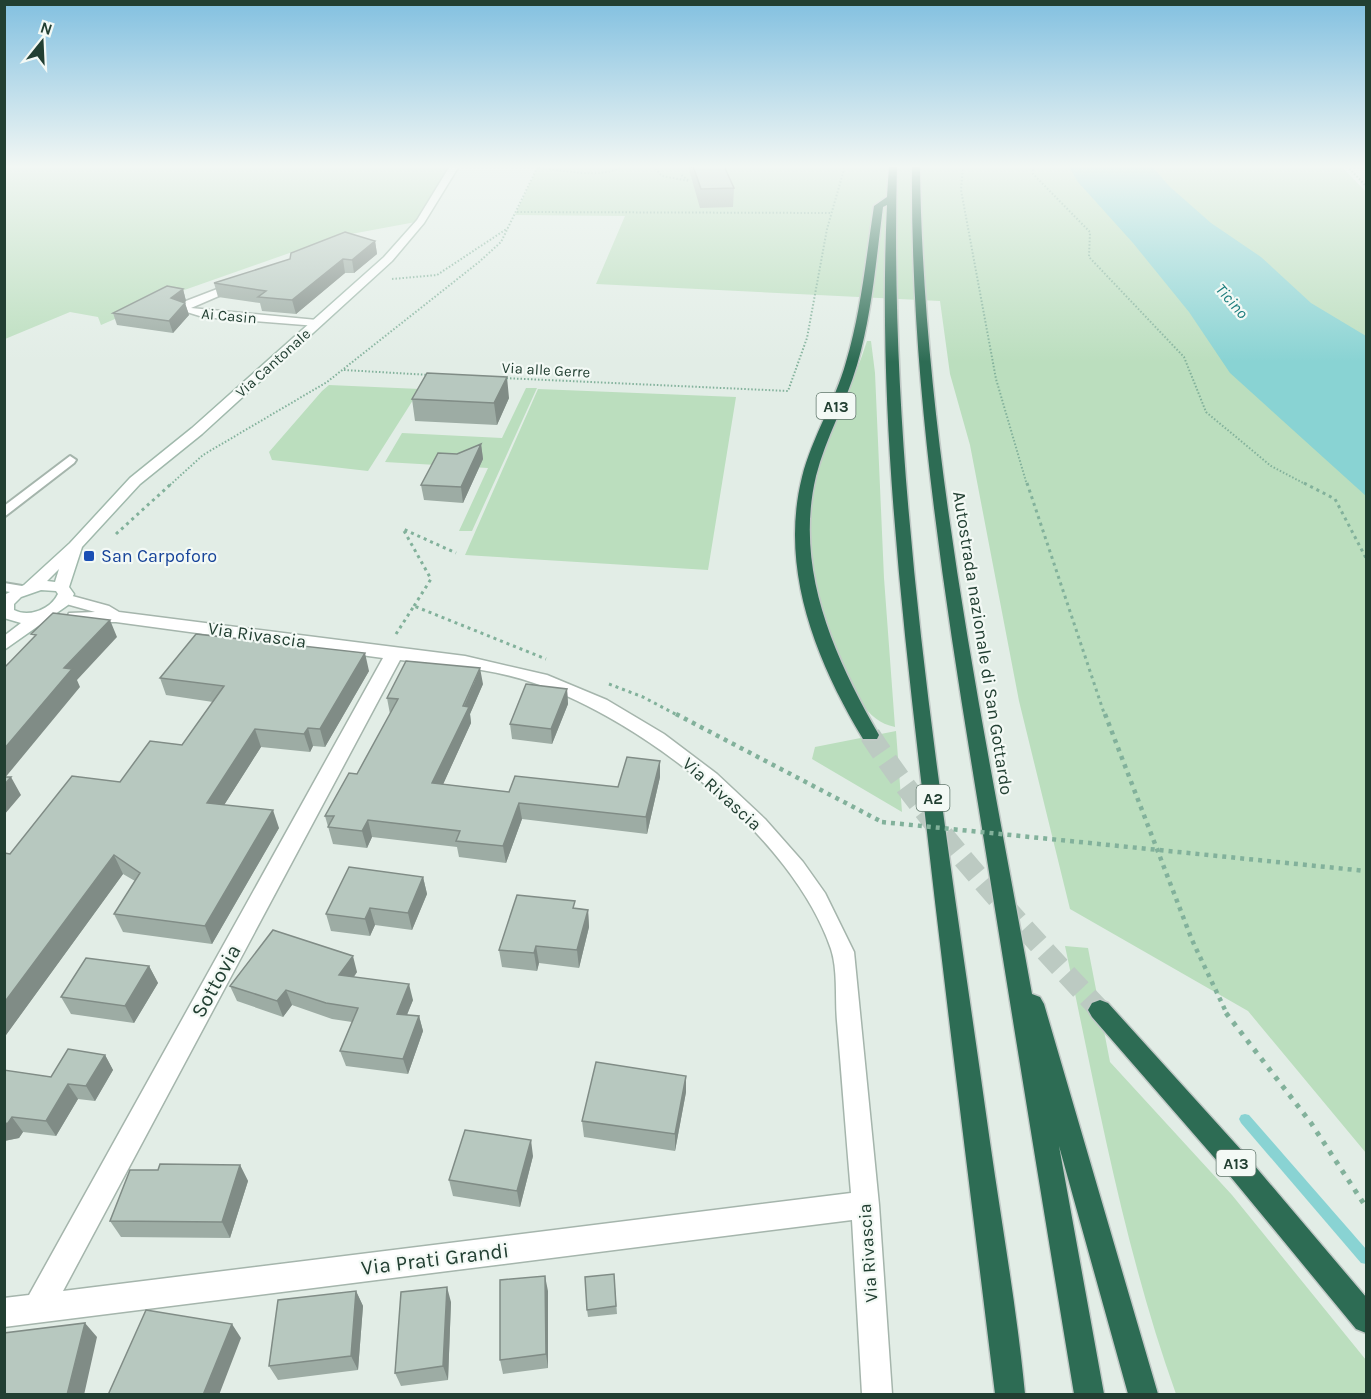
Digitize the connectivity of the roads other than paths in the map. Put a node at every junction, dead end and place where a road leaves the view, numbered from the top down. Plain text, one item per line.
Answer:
1 (413, 231) edge
2 (875, 231) edge
3 (891, 231) edge
4 (917, 231) edge
5 (254, 279) edge
6 (317, 323) junction
7 (70, 460) dead end
8 (4, 513) edge
9 (75, 548) junction
10 (4, 587) edge
11 (27, 588) junction
12 (63, 593) junction
13 (5, 613) edge
14 (40, 615) junction
15 (116, 617) junction
16 (4, 645) edge
17 (394, 654) junction
18 (870, 735) tunnel mouth
19 (1006, 913) junction
20 (1100, 1010) tunnel mouth
21 (865, 1205) junction
22 (38, 1308) junction
23 (4, 1312) edge
24 (1366, 1319) edge
25 (877, 1395) edge
26 (1010, 1395) edge
27 (1089, 1395) edge
28 (1143, 1395) edge

1 - 6 street, Via Cantonale
2 - 18 highway, A13
3 - 26 highway, A2
4 - 19 highway, Autostrada nazionale di San Gottardo
5 - 6 street, Ai Casin
6 - 9 street, Via Cantonale
7 - 8 lane
9 - 11 street, Via Cantonale
9 - 12 street, Via Cantonale
10 - 11 lane
11 - 12 street, Via Rivascia
11 - 13 street, Via Cantonale
12 - 14 street
12 - 15 street, Via Rivascia
13 - 14 street, Via Rivascia
14 - 15 street, Via Rivascia
14 - 16 street
15 - 17 street, Via Rivascia
17 - 21 street, Via Rivascia
17 - 22 street, Sottovia
19 - 27 highway
19 - 28 highway
20 - 24 highway, A13
21 - 22 street, Via Prati Grandi
21 - 25 street, Via Rivascia
22 - 23 street, Via Prati Grandi

